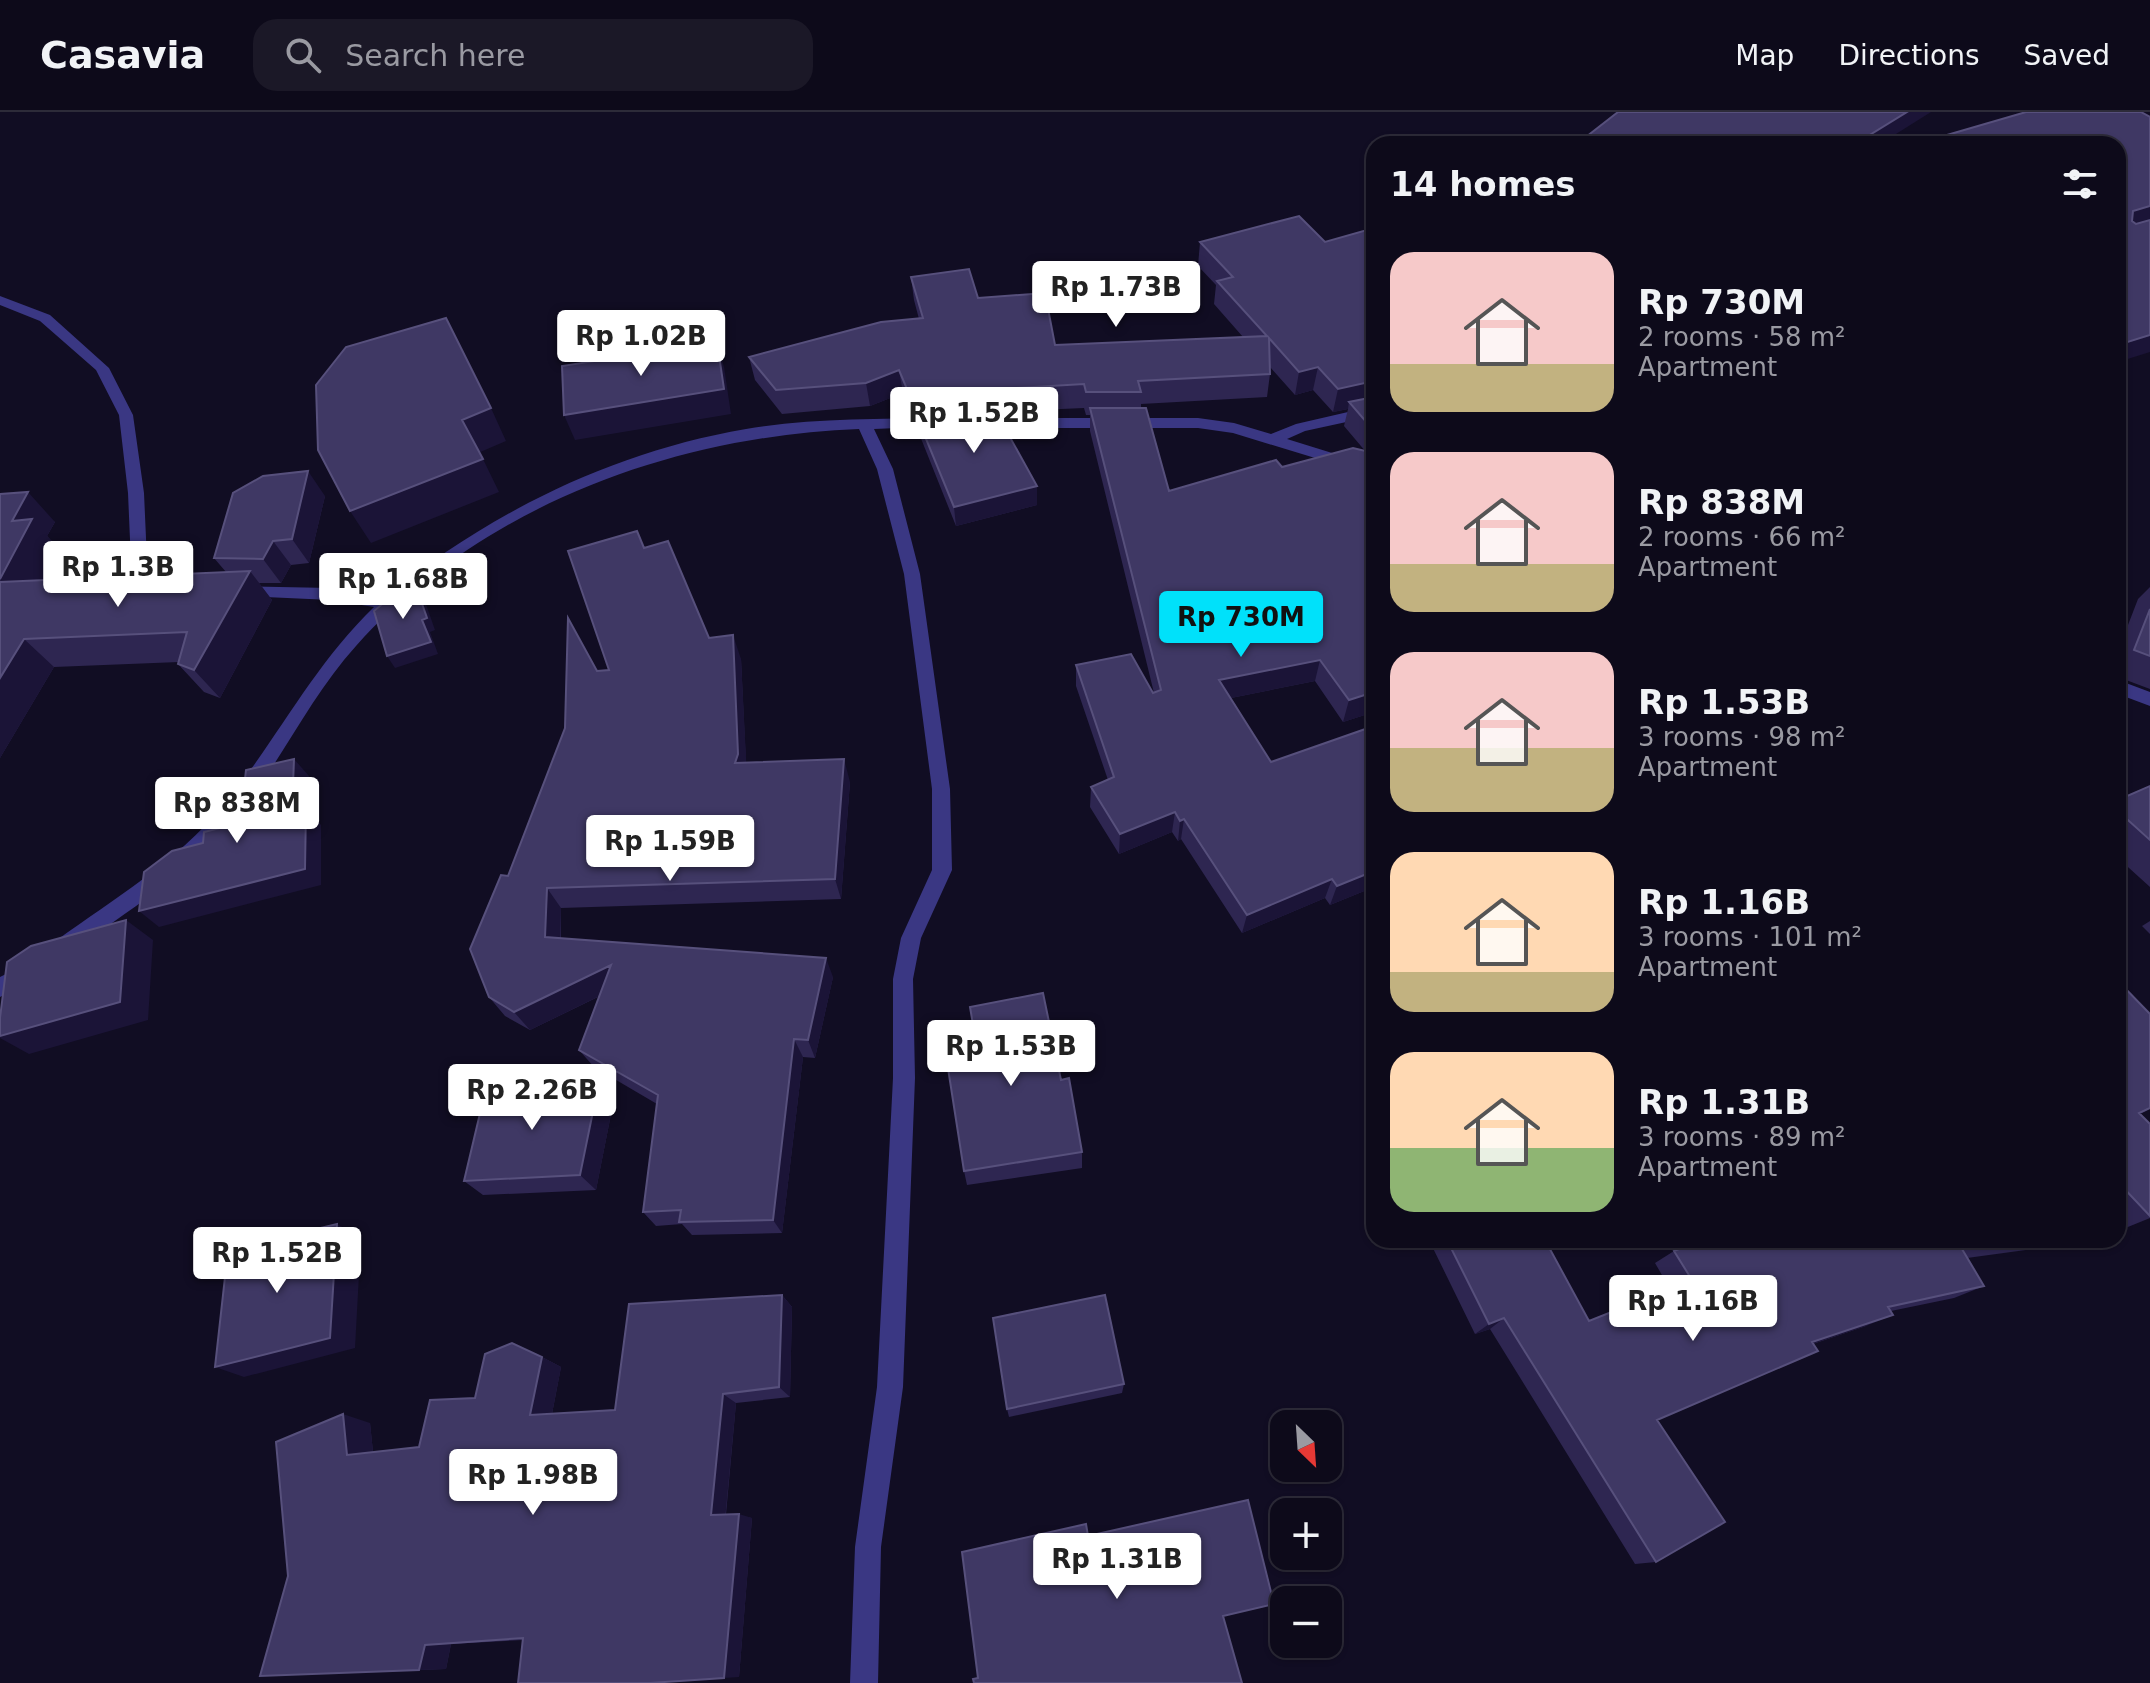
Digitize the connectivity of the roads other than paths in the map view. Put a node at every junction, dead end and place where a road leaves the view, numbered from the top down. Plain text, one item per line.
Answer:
1 (0, 300) edge
2 (1366, 413) edge
3 (865, 425) junction
4 (1271, 440) junction
5 (1366, 469) edge
6 (221, 590) edge
7 (169, 592) edge
8 (387, 603) junction
9 (2126, 690) edge
10 (2126, 691) edge
11 (2150, 699) edge
12 (2150, 712) edge
13 (0, 988) edge
14 (864, 1683) edge

1 - 7 street
2 - 4 street
3 - 4 street
3 - 8 street
3 - 14 street
4 - 5 street
6 - 8 street
8 - 13 street
9 - 11 street
10 - 12 street

